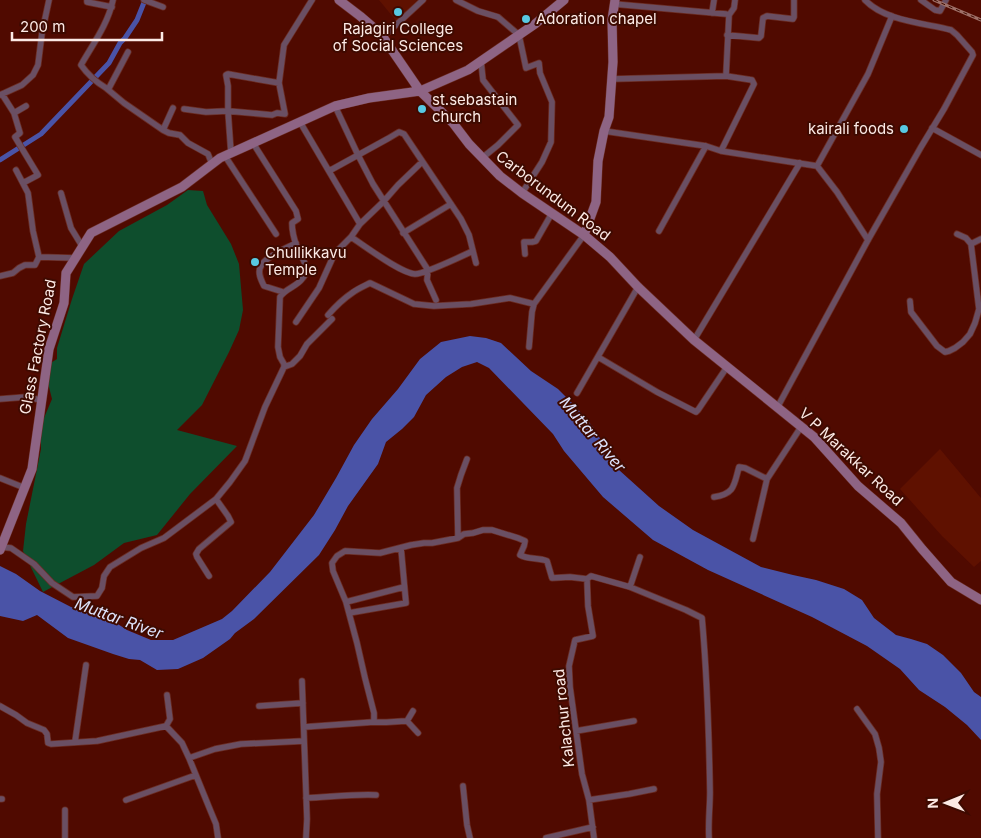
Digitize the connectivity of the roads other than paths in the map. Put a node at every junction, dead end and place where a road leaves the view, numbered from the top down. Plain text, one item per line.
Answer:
1 (49, 0) edge
2 (86, 0) edge
3 (144, 0) edge
4 (312, 0) edge
5 (339, 0) edge
6 (423, 0) edge
7 (456, 0) edge
8 (564, 0) edge
9 (714, 0) edge
10 (735, 0) edge
11 (794, 0) edge
12 (865, 0) edge
13 (921, 0) edge
14 (946, 0) edge
15 (615, 2) edge
16 (112, 3) edge
17 (163, 7) dead end
18 (712, 13) junction
19 (729, 15) junction
20 (892, 16) junction
21 (519, 35) junction
22 (728, 36) junction
23 (383, 37) junction
24 (128, 52) dead end
25 (481, 61) junction
26 (726, 76) junction
27 (612, 79) junction
28 (279, 83) junction
29 (106, 88) junction
30 (420, 91) junction
31 (1, 94) edge
32 (26, 106) dead end
33 (335, 106) junction
34 (173, 108) dead end
35 (184, 110) dead end
36 (228, 111) junction
37 (14, 113) junction
38 (285, 114) junction
39 (300, 122) junction
40 (289, 128) junction
41 (932, 128) junction
42 (163, 130) junction
43 (604, 131) junction
44 (254, 143) junction
45 (706, 146) junction
46 (721, 151) junction
47 (228, 154) junction
48 (358, 155) junction
49 (981, 155) edge
50 (482, 158) junction
51 (422, 162) junction
52 (800, 163) junction
53 (212, 164) junction
54 (817, 166) junction
55 (16, 170) dead end
56 (329, 171) junction
57 (23, 183) junction
58 (61, 193) dead end
59 (522, 193) junction
60 (384, 201) junction
61 (451, 204) junction
62 (552, 213) junction
63 (360, 224) junction
64 (659, 231) dead end
65 (403, 232) junction
66 (276, 234) dead end
67 (957, 234) dead end
68 (584, 235) junction
69 (351, 237) junction
70 (981, 239) edge
71 (868, 240) junction
72 (296, 243) junction
73 (971, 244) junction
74 (82, 246) junction
75 (473, 251) junction
76 (524, 254) dead end
77 (40, 257) junction
78 (76, 258) junction
79 (476, 262) dead end
80 (428, 270) junction
81 (0, 276) edge
82 (638, 286) junction
83 (284, 292) junction
84 (436, 300) dead end
85 (910, 302) dead end
86 (534, 304) junction
87 (673, 319) joint
88 (296, 322) dead end
89 (694, 340) junction
90 (529, 347) dead end
91 (598, 357) junction
92 (284, 367) junction
93 (727, 367) junction
94 (577, 393) dead end
95 (0, 398) edge
96 (41, 400) junction
97 (778, 408) junction
98 (801, 427) junction
99 (467, 460) dead end
100 (0, 478) edge
101 (767, 479) junction
102 (25, 488) junction
103 (714, 497) dead end
104 (216, 499) junction
105 (458, 538) junction
106 (753, 539) dead end
107 (1, 548) edge
108 (401, 548) junction
109 (640, 557) dead end
110 (209, 576) dead end
111 (586, 579) junction
112 (404, 587) junction
113 (630, 587) junction
114 (981, 600) edge
115 (346, 602) junction
116 (348, 613) junction
117 (86, 665) dead end
118 (302, 681) dead end
119 (167, 694) dead end
120 (303, 703) junction
121 (0, 706) edge
122 (259, 706) dead end
123 (857, 709) dead end
124 (413, 711) dead end
125 (407, 721) junction
126 (634, 721) dead end
127 (374, 722) junction
128 (166, 726) junction
129 (304, 727) junction
130 (576, 731) junction
131 (418, 733) dead end
132 (304, 741) junction
133 (75, 742) junction
134 (189, 758) junction
135 (196, 775) junction
136 (463, 786) dead end
137 (654, 789) dead end
138 (376, 795) dead end
139 (306, 798) junction
140 (126, 800) dead end
141 (589, 800) junction
142 (65, 810) dead end
143 (592, 827) junction
144 (709, 837) edge
145 (65, 838) edge
146 (218, 838) edge
147 (306, 838) edge
148 (470, 838) edge
149 (546, 838) edge
150 (594, 838) edge
151 (878, 838) edge

1 - 31 street
2 - 16 street
3 - 17 street
4 - 28 street
5 - 23 street, Carborundum Road
6 - 23 street
7 - 21 street
8 - 21 street, Glass Factory Road
9 - 18 street
10 - 19 street
11 - 22 street
12 - 20 street
13 - 14 street
15 - 18 street
15 - 27 street
16 - 29 street
18 - 19 street
19 - 22 street
20 - 41 street
20 - 54 street
21 - 25 street, Glass Factory Road
21 - 59 street
22 - 26 street
23 - 30 street, Carborundum Road
24 - 29 street
25 - 30 street, Glass Factory Road
25 - 50 street
26 - 27 street
26 - 46 street
27 - 43 street
28 - 36 street
28 - 38 street
29 - 42 street
30 - 33 street, Glass Factory Road
30 - 50 street, Carborundum Road
31 - 37 street
32 - 37 street
33 - 39 street, Glass Factory Road
33 - 48 street
34 - 42 street
35 - 36 street
36 - 38 street
36 - 47 street
37 - 57 street
38 - 40 street
39 - 40 street, Glass Factory Road
39 - 56 street
40 - 44 street, Glass Factory Road
41 - 49 street
41 - 71 street
42 - 53 street
43 - 45 street
43 - 68 street
44 - 47 street, Glass Factory Road
44 - 72 street
45 - 46 street
45 - 64 street
46 - 52 street
47 - 53 street, Glass Factory Road
47 - 66 street
48 - 51 street
48 - 56 street
48 - 60 street
50 - 59 street, Carborundum Road
51 - 60 street
51 - 61 street
52 - 54 street
52 - 89 street
53 - 74 street, Glass Factory Road
54 - 71 street
55 - 57 street
56 - 63 street
57 - 77 street
58 - 74 street
59 - 62 street, Carborundum Road
60 - 63 street
60 - 65 street
61 - 65 street
61 - 75 street
62 - 68 street, Carborundum Road
62 - 76 street
63 - 69 street
65 - 80 street
67 - 73 street
68 - 82 street, Carborundum Road
68 - 86 street
69 - 80 street
69 - 88 street
70 - 73 street
71 - 97 street
72 - 83 street
72 - 83 street
73 - 85 street
74 - 78 street, Glass Factory Road
75 - 79 street
75 - 80 street
77 - 78 street
77 - 81 street
78 - 96 street, Glass Factory Road
80 - 84 street
82 - 87 street, Carborundum Road
82 - 91 street
83 - 92 street
86 - 90 street
86 - 92 street
87 - 89 street, V P Marakkar Road
89 - 93 street, V P Marakkar Road
91 - 93 street
91 - 94 street
92 - 104 street
93 - 97 street, V P Marakkar Road
95 - 96 street
96 - 102 street, Glass Factory Road
97 - 98 street, V P Marakkar Road
98 - 101 street
98 - 114 street, V P Marakkar Road
99 - 105 street
100 - 102 street
101 - 103 street
101 - 106 street
102 - 107 street, Glass Factory Road
104 - 107 street
104 - 110 street
105 - 108 street
105 - 111 street
108 - 112 street
108 - 115 street
109 - 113 street
111 - 113 street
111 - 130 street, Kalachur road
112 - 115 street
112 - 116 street
113 - 144 street
115 - 116 street
116 - 127 street
117 - 133 street
118 - 120 street
119 - 128 street
120 - 122 street
120 - 129 street
121 - 133 street
123 - 151 street
124 - 125 street
125 - 127 street
125 - 131 street
126 - 130 street
127 - 129 street
128 - 133 street
128 - 134 street
129 - 132 street
130 - 141 street, Kalachur road
132 - 134 street
132 - 139 street
134 - 135 street
135 - 140 street
135 - 146 street
136 - 148 street
137 - 141 street
138 - 139 street
139 - 147 street
141 - 143 street, Kalachur road
142 - 145 street
143 - 149 street
143 - 150 street, Kalachur road

